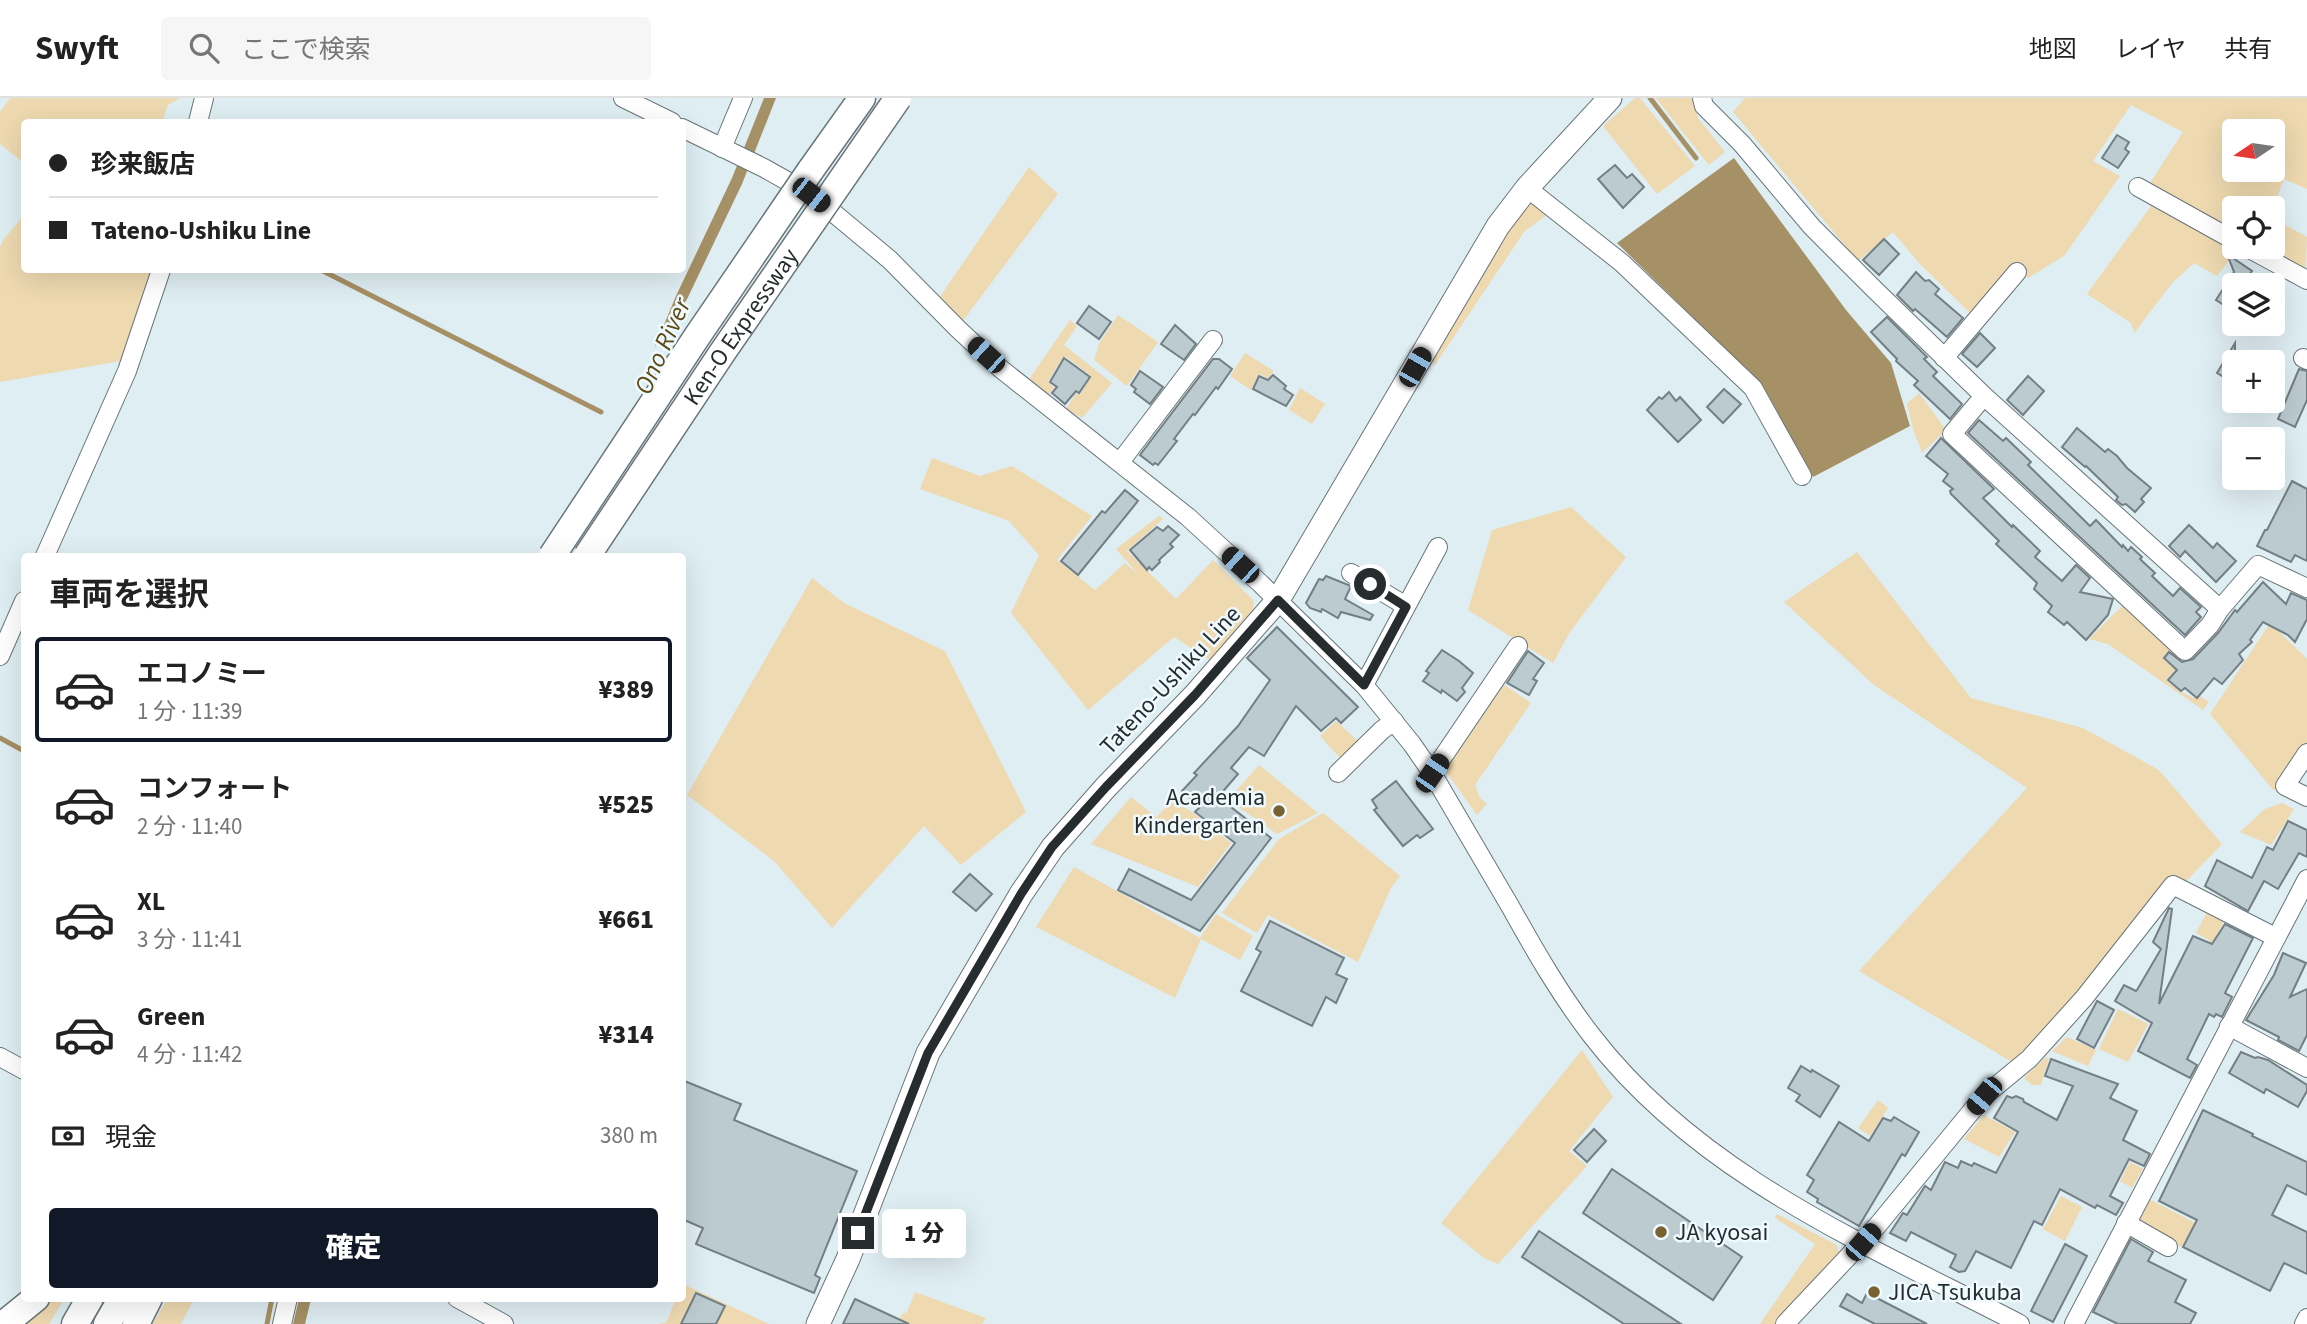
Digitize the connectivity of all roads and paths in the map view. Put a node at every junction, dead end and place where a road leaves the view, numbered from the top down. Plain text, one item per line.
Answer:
1 (204, 98) edge
2 (623, 98) edge
3 (743, 98) edge
4 (848, 98) edge
5 (862, 98) edge
6 (898, 98) edge
7 (1610, 98) edge
8 (1702, 98) edge
9 (199, 119) edge
10 (666, 119) edge
11 (686, 130) edge
12 (727, 150) junction
13 (810, 172) junction
14 (2138, 187) dead end
15 (1527, 188) junction
16 (2222, 233) edge
17 (2268, 259) edge
18 (2017, 272) dead end
19 (160, 273) edge
20 (2307, 280) edge
21 (1213, 340) dead end
22 (1944, 358) junction
23 (1984, 396) junction
24 (1120, 462) junction
25 (1802, 477) dead end
26 (1438, 547) dead end
27 (46, 553) edge
28 (554, 553) edge
29 (589, 553) edge
30 (1351, 573) dead end
31 (2307, 588) edge
32 (1278, 600) junction
33 (1406, 607) junction
34 (21, 608) edge
35 (2220, 609) junction
36 (1518, 646) dead end
37 (0, 656) edge
38 (1364, 685) junction
39 (1394, 721) junction
40 (2307, 753) edge
41 (1338, 773) dead end
42 (1432, 773) junction
43 (2307, 797) edge
44 (2307, 879) edge
45 (2275, 937) junction
46 (2229, 1026) junction
47 (0, 1057) edge
48 (21, 1068) edge
49 (2307, 1068) edge
50 (2126, 1223) junction
51 (1863, 1242) junction
52 (2168, 1247) dead end
53 (31, 1302) edge
54 (88, 1302) edge
55 (120, 1302) edge
56 (147, 1302) edge
57 (287, 1302) edge
58 (464, 1302) edge
59 (2307, 1318) edge
60 (4, 1324) edge
61 (75, 1324) edge
62 (107, 1324) edge
63 (136, 1324) edge
64 (282, 1324) edge
65 (504, 1324) edge
66 (818, 1324) edge
67 (1785, 1324) edge
68 (2020, 1324) edge
69 (2074, 1324) edge
70 (2304, 1324) edge

1 - 9 street
2 - 10 street
3 - 12 street
4 - 13 highway
5 - 13 highway, Ken-O Expressway
6 - 29 highway, Ken-O Expressway, bridge
7 - 15 main road, Tateno-Ushiku Line
8 - 22 street
11 - 12 street
12 - 24 street
13 - 28 highway, Ken-O Expressway, bridge
14 - 16 street
15 - 25 street
15 - 32 main road, Tateno-Ushiku Line
17 - 20 street
18 - 22 street
19 - 27 street
21 - 24 street
22 - 23 street
23 - 35 street
23 - 35 street
24 - 32 street
26 - 33 street
30 - 33 street
31 - 35 street
32 - 38 street
32 - 66 main road, Tateno-Ushiku Line
33 - 38 street
34 - 37 street
36 - 42 street
38 - 39 street
39 - 41 street
39 - 42 street
40 - 43 street
42 - 51 street
44 - 45 street
45 - 46 street
45 - 51 street
46 - 49 street
46 - 50 street
47 - 48 street
50 - 52 street
50 - 69 street
51 - 67 street
51 - 68 street
53 - 60 highway
54 - 61 highway
55 - 62 highway
56 - 63 highway
57 - 64 street
58 - 65 street
59 - 70 street

